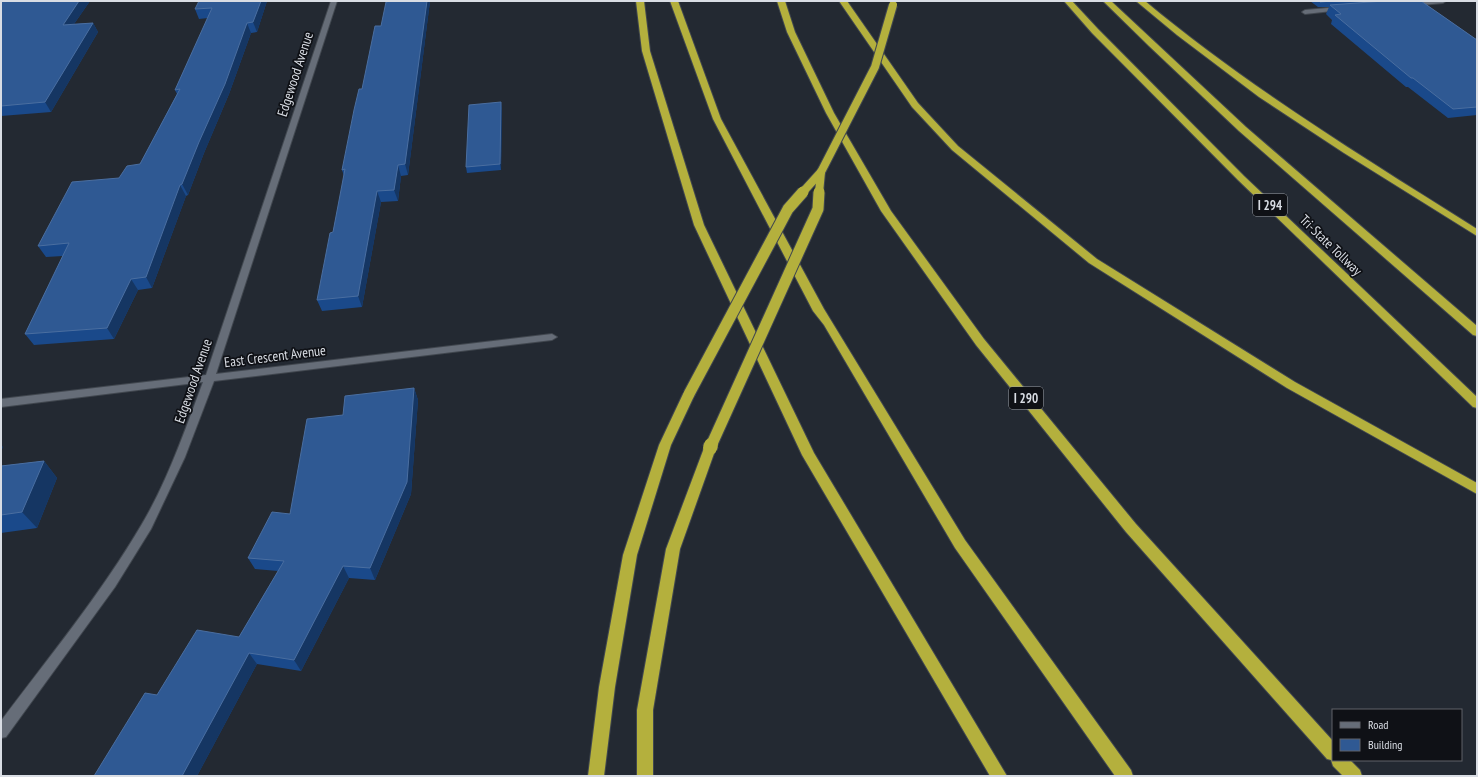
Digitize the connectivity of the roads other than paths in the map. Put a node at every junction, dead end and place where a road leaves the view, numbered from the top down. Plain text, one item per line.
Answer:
1 (334, 1) edge
2 (640, 1) edge
3 (674, 1) edge
4 (781, 1) edge
5 (843, 1) edge
6 (1068, 1) edge
7 (1107, 1) edge
8 (1140, 1) edge
9 (1443, 1) edge
10 (893, 3) edge
11 (1405, 4) edge
12 (1343, 9) edge
13 (1305, 12) dead end
14 (821, 172) junction
15 (1477, 233) edge
16 (1477, 332) edge
17 (552, 337) dead end
18 (210, 378) junction
19 (1, 403) edge
20 (1477, 404) edge
21 (1477, 489) edge
22 (1, 732) edge
23 (1332, 752) edge
24 (1340, 761) edge
25 (596, 776) edge
26 (645, 776) edge
27 (999, 776) edge
28 (1125, 776) edge
29 (1354, 776) edge

1 - 18 street, Edgewood Avenue
2 - 27 highway
3 - 28 highway
4 - 23 highway, I 290
5 - 21 highway
6 - 20 highway, Tri-State Tollway / I 294
7 - 16 highway, Tri-State Tollway / I 294
8 - 15 highway
9 - 11 street
10 - 14 highway, bridge
12 - 13 street
14 - 25 highway, bridge
14 - 26 highway, bridge
17 - 18 street, East Crescent Avenue
18 - 19 street, East Crescent Avenue
18 - 22 street, Edgewood Avenue
24 - 29 highway

